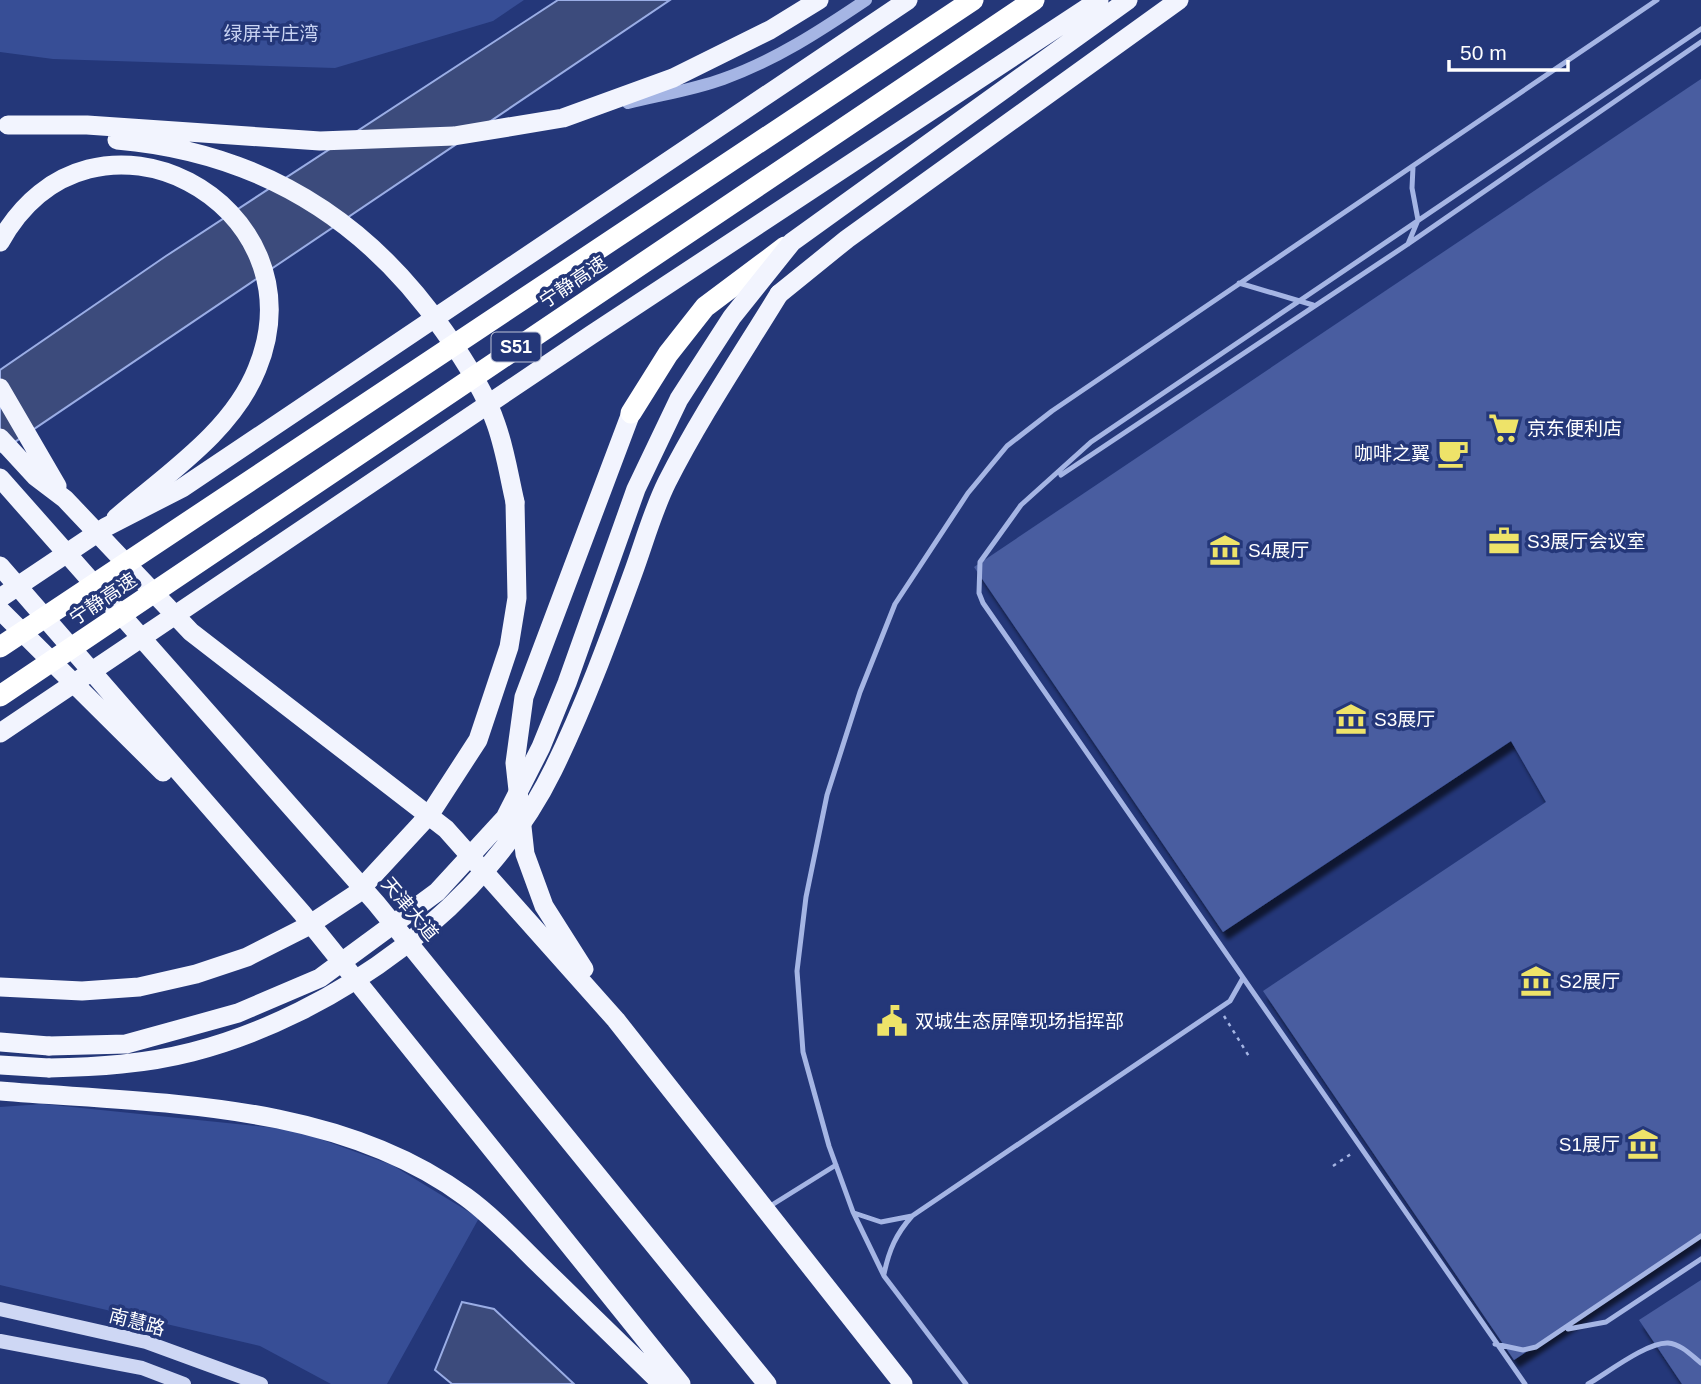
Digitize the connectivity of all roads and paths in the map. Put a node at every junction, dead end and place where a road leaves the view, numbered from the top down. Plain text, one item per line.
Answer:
1 (819, 0) edge
2 (866, 0) edge
3 (908, 0) edge
4 (973, 0) edge
5 (1034, 0) edge
6 (1099, 0) edge
7 (1128, 0) edge
8 (1179, 0) edge
9 (1657, 0) edge
10 (1701, 29) edge
11 (1701, 42) edge
12 (563, 118) junction
13 (4, 124) edge
14 (1413, 167) junction
15 (1418, 220) junction
16 (0, 242) edge
17 (792, 242) junction
18 (1408, 244) junction
19 (1239, 283) junction
20 (1297, 303) junction
21 (1314, 305) junction
22 (0, 388) edge
23 (631, 413) joint
24 (0, 438) edge
25 (23, 451) junction
26 (0, 478) edge
27 (1052, 480) junction
28 (106, 527) junction
29 (0, 566) edge
30 (0, 598) edge
31 (0, 610) edge
32 (0, 647) edge
33 (0, 696) edge
34 (0, 733) edge
35 (255, 859) junction
36 (1243, 978) junction
37 (0, 987) edge
38 (1219, 1008) junction
39 (616, 1020) junction
40 (0, 1042) edge
41 (1250, 1058) dead end
42 (0, 1065) edge
43 (0, 1091) edge
44 (1360, 1148) junction
45 (836, 1165) junction
46 (1333, 1166) dead end
47 (764, 1209) junction
48 (853, 1212) junction
49 (912, 1216) junction
50 (1701, 1236) edge
51 (1701, 1259) edge
52 (884, 1276) junction
53 (0, 1309) edge
54 (1562, 1330) junction
55 (0, 1341) edge
56 (1495, 1344) junction
57 (1701, 1363) edge
58 (184, 1384) edge
59 (261, 1384) edge
60 (662, 1384) edge
61 (681, 1384) edge
62 (767, 1384) edge
63 (903, 1384) edge
64 (966, 1384) edge
65 (1525, 1384) edge
66 (1588, 1384) edge

1 - 12 highway
2 - 12 street
3 - 28 highway, bridge
4 - 32 highway, 宁静高速 / S51, bridge
5 - 33 highway, 宁静高速 / S51, bridge
6 - 34 highway, bridge
7 - 17 highway, bridge
8 - 42 highway, bridge
9 - 14 lane
10 - 15 lane
11 - 18 lane
12 - 13 highway
13 - 37 highway, bridge
14 - 15 lane
14 - 19 lane
15 - 18 lane
15 - 20 lane
16 - 28 highway, bridge
17 - 23 highway, bridge
17 - 40 highway, bridge
18 - 21 lane
19 - 20 lane
19 - 45 lane
20 - 21 lane
20 - 27 lane
21 - 27 lane
22 - 25 highway
23 - 39 highway
24 - 25 highway
25 - 39 highway
26 - 62 highway, 天津大道
27 - 36 lane
28 - 30 highway, bridge
29 - 35 highway
31 - 35 highway
35 - 61 highway
36 - 38 lane
36 - 44 lane
38 - 41 path
38 - 49 lane
39 - 47 highway
43 - 60 highway
44 - 46 path
44 - 56 lane
45 - 47 lane
45 - 48 lane
47 - 63 highway
48 - 49 lane
48 - 52 lane
49 - 52 lane
50 - 54 lane
51 - 54 lane
52 - 64 lane
53 - 59 main road, 南慧路
54 - 56 lane
55 - 58 main road
56 - 65 lane
57 - 66 lane

